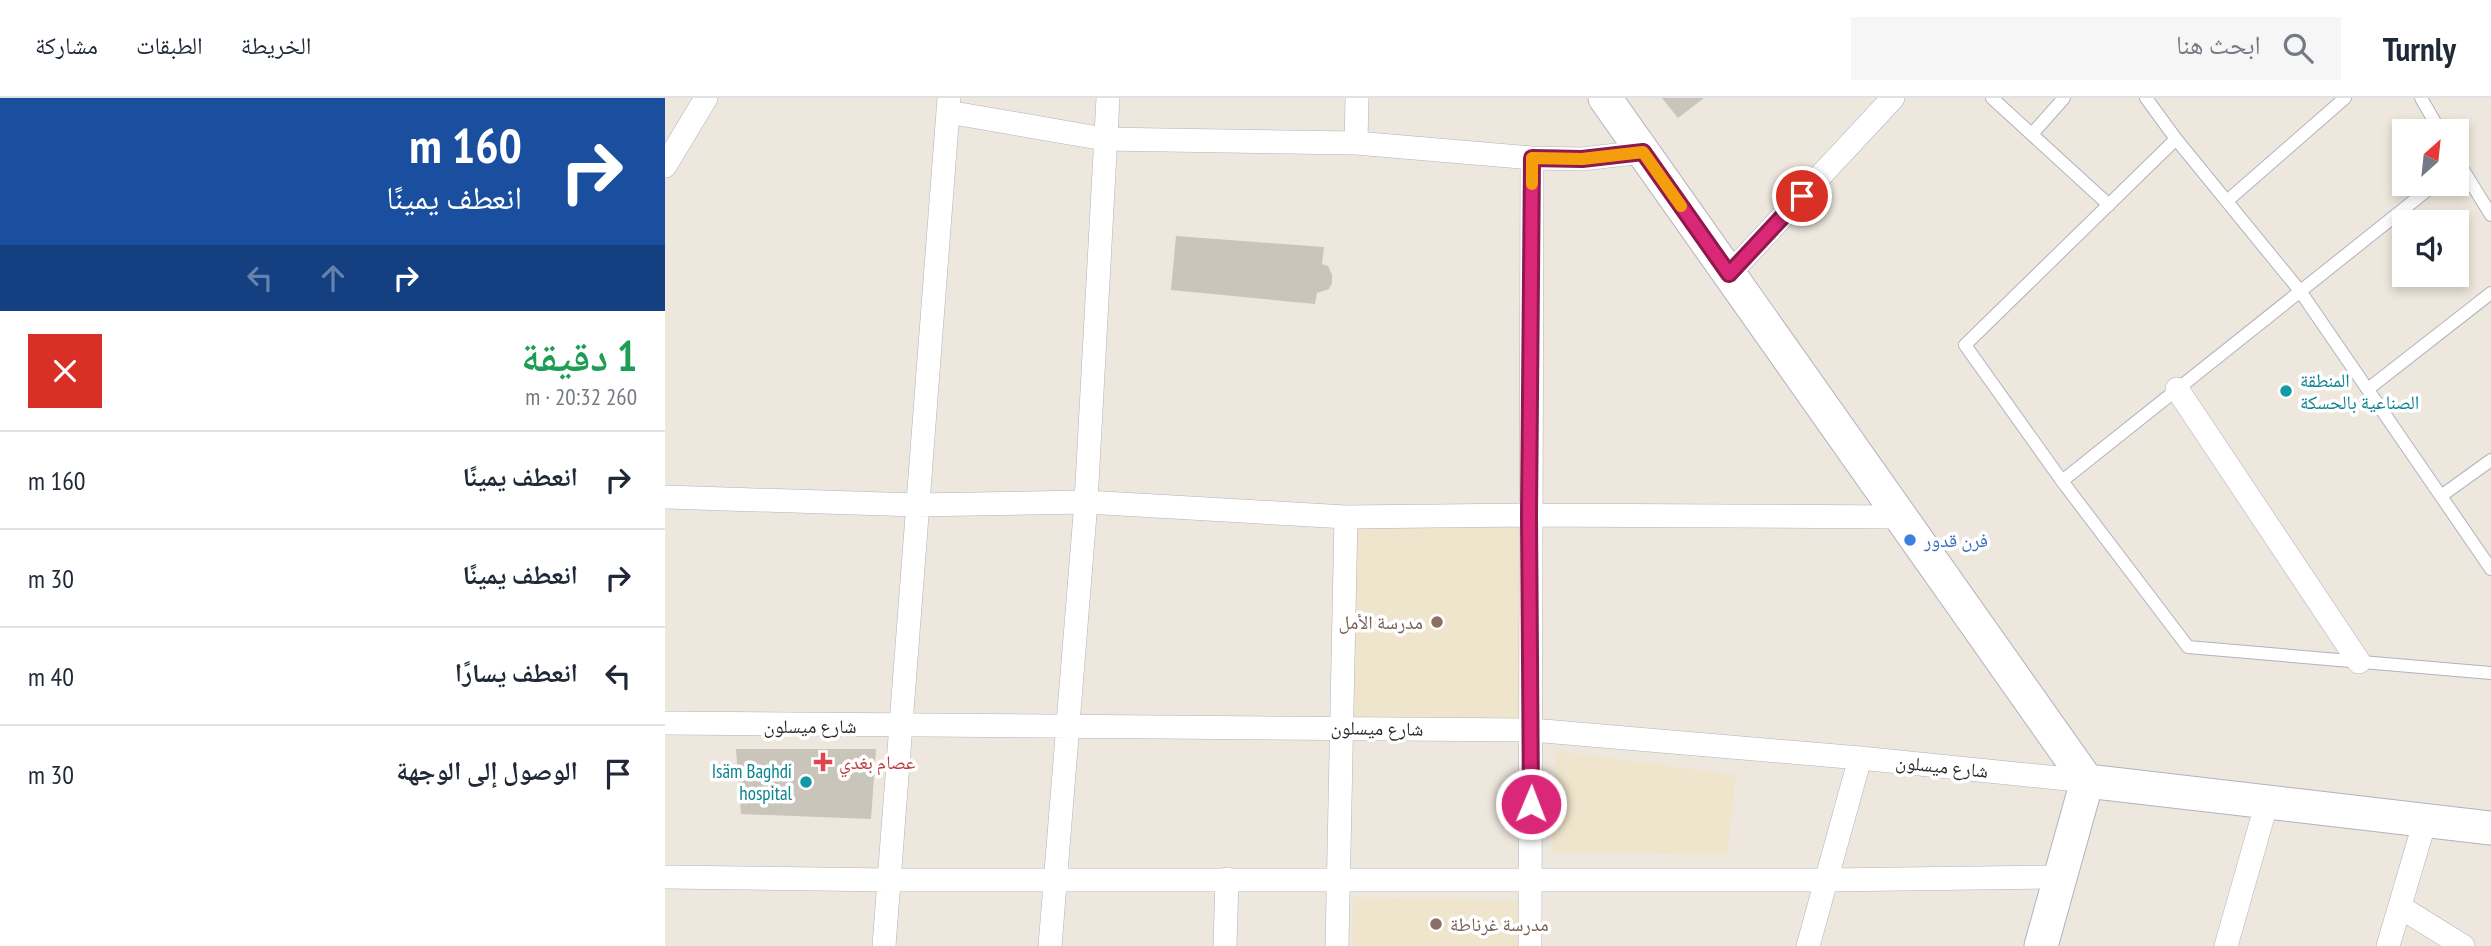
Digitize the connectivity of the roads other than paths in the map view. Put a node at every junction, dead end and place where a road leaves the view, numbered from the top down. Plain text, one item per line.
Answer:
1 (706, 98) edge
2 (1108, 98) edge
3 (1357, 98) edge
4 (1605, 98) edge
5 (1893, 98) edge
6 (1992, 98) edge
7 (2064, 98) edge
8 (2146, 98) edge
9 (2346, 98) edge
10 (2421, 98) edge
11 (948, 105) edge
12 (2433, 119) edge
13 (2032, 134) junction
14 (1104, 139) junction
15 (2176, 139) junction
16 (1356, 143) junction
17 (1643, 152) junction
18 (1532, 158) junction
19 (665, 166) edge
20 (2469, 181) edge
21 (2420, 196) edge
22 (2227, 201) junction
23 (2109, 205) junction
24 (2491, 215) edge
25 (1729, 274) junction
26 (2300, 291) junction
27 (2491, 292) edge
28 (2178, 388) junction
29 (2368, 389) junction
30 (2491, 460) edge
31 (2062, 481) junction
32 (2441, 496) junction
33 (665, 497) edge
34 (1086, 502) junction
35 (917, 505) junction
36 (1529, 515) junction
37 (1346, 517) junction
38 (1900, 517) junction
39 (2491, 569) edge
40 (2359, 662) junction
41 (2491, 673) edge
42 (665, 723) edge
43 (901, 726) junction
44 (1066, 727) junction
45 (1342, 728) junction
46 (1532, 730) junction
47 (1860, 758) junction
48 (2087, 781) junction
49 (2267, 802) junction
50 (2425, 821) junction
51 (2491, 828) edge
52 (665, 877) edge
53 (2060, 877) junction
54 (1531, 878) junction
55 (1227, 879) junction
56 (1340, 879) junction
57 (889, 880) junction
58 (1055, 880) junction
59 (1828, 880) junction
60 (2400, 907) junction
61 (884, 946) edge
62 (1050, 946) edge
63 (1225, 946) edge
64 (1337, 946) edge
65 (1530, 946) edge
66 (1808, 946) edge
67 (2041, 946) edge
68 (2226, 946) edge
69 (2388, 946) edge
70 (2463, 946) edge

1 - 19 street
2 - 14 street
3 - 16 street
4 - 17 street
5 - 25 street
6 - 13 lane
7 - 13 lane
8 - 15 lane
9 - 22 lane
10 - 12 lane
11 - 14 street
11 - 35 street
13 - 23 lane
14 - 16 street
14 - 34 street
15 - 22 lane
15 - 23 lane
16 - 18 street
17 - 18 street
17 - 25 street
18 - 36 street
20 - 24 lane
21 - 26 lane
22 - 26 lane
23 - 31 lane
25 - 38 street
26 - 28 lane
26 - 29 lane
27 - 29 lane
28 - 31 lane
28 - 40 street
29 - 32 lane
30 - 32 lane
31 - 40 lane
32 - 39 lane
33 - 35 street
34 - 35 street
34 - 37 street
34 - 44 street
35 - 43 street
36 - 37 street
36 - 38 street
36 - 46 street
37 - 45 street
38 - 48 street
40 - 41 lane
42 - 43 street, شارع ميسلون
43 - 44 street, شارع ميسلون
43 - 57 street
44 - 45 street, شارع ميسلون
44 - 58 street
45 - 46 street, شارع ميسلون
45 - 56 street
46 - 47 street, شارع ميسلون
46 - 54 street
47 - 48 street, شارع ميسلون
47 - 59 street
48 - 49 street
48 - 53 street
49 - 50 street
49 - 68 street
50 - 51 street
50 - 60 street
52 - 57 street
53 - 59 street
53 - 67 street
54 - 56 street
54 - 59 street
54 - 65 street
55 - 56 street
55 - 58 street
55 - 63 street
56 - 64 street
57 - 58 street
57 - 61 street
58 - 62 street
59 - 66 street
60 - 69 street
60 - 70 street

